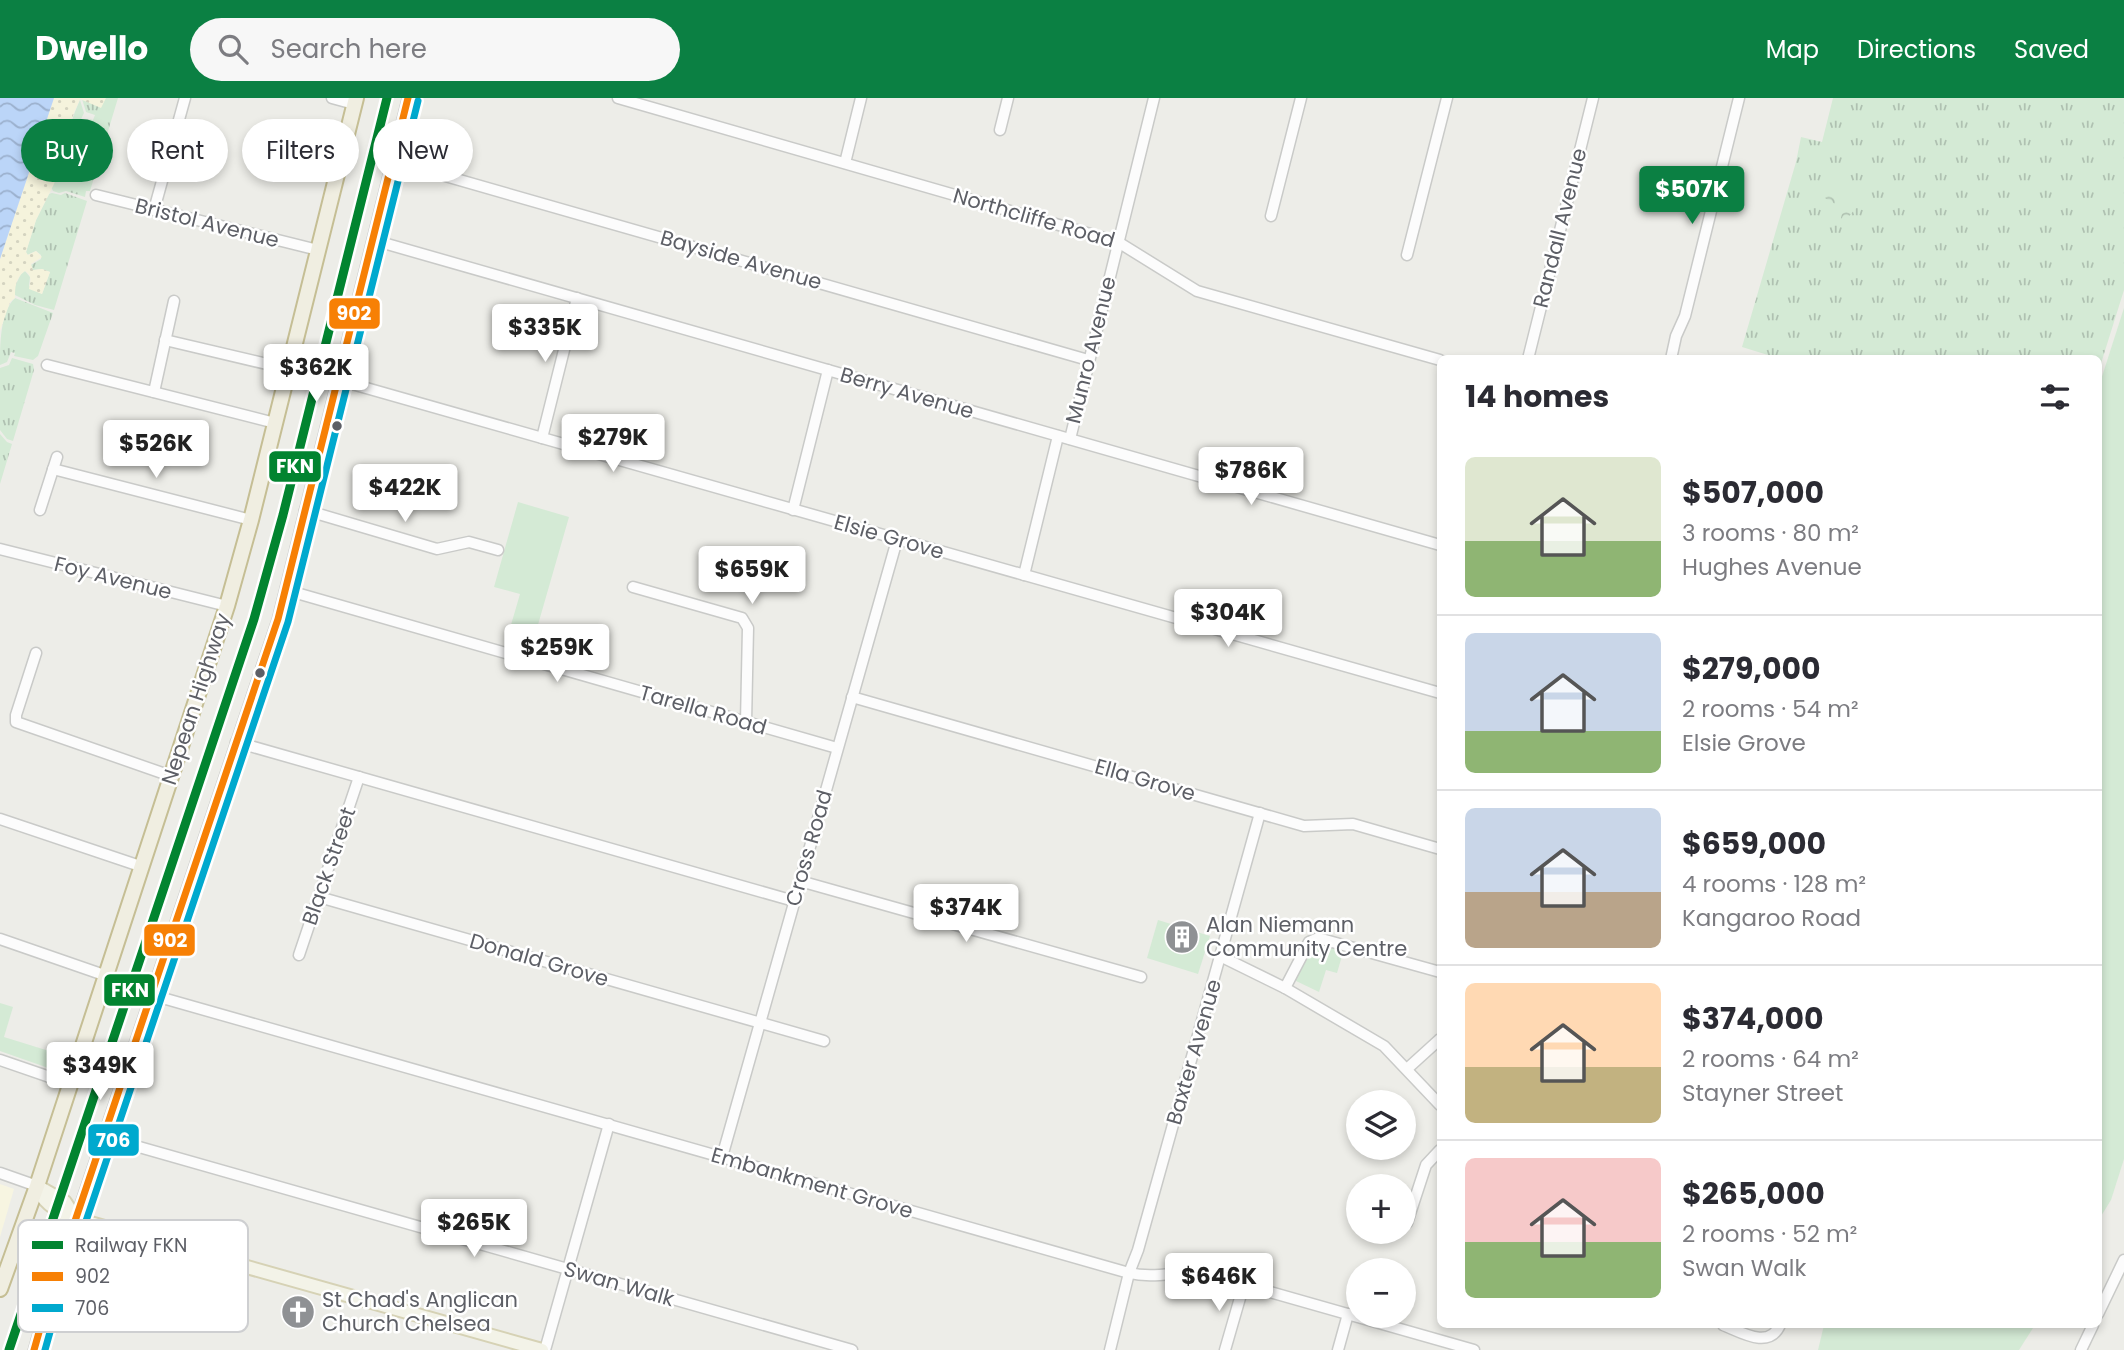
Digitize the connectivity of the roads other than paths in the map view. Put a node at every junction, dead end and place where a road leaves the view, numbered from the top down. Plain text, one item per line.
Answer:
1 (185, 98) edge
2 (332, 98) edge
3 (408, 98) edge
4 (618, 98) edge
5 (861, 98) edge
6 (1008, 98) edge
7 (1154, 98) edge
8 (1301, 98) edge
9 (1447, 98) edge
10 (1593, 98) edge
11 (1740, 98) edge
12 (355, 101) edge
13 (403, 119) edge
14 (1000, 130) dead end
15 (845, 163) junction
16 (388, 182) edge
17 (466, 182) edge
18 (96, 195) dead end
19 (154, 210) junction
20 (1270, 216) dead end
21 (373, 240) junction
22 (1118, 242) junction
23 (318, 250) junction
24 (1407, 255) dead end
25 (577, 298) junction
26 (174, 301) dead end
27 (165, 340) junction
28 (1529, 355) edge
29 (1672, 355) edge
30 (1437, 359) edge
31 (1088, 360) junction
32 (47, 365) dead end
33 (288, 369) junction
34 (828, 370) junction
35 (338, 380) junction
36 (154, 392) junction
37 (275, 423) junction
38 (1058, 436) junction
39 (542, 438) junction
40 (1070, 439) junction
41 (57, 457) dead end
42 (53, 469) junction
43 (40, 510) dead end
44 (305, 510) junction
45 (793, 510) junction
46 (251, 520) junction
47 (897, 540) junction
48 (1437, 544) edge
49 (0, 549) edge
50 (498, 550) dead end
51 (1024, 575) junction
52 (633, 587) dead end
53 (286, 590) junction
54 (227, 606) junction
55 (36, 653) dead end
56 (1437, 692) edge
57 (852, 697) junction
58 (746, 722) junction
59 (236, 742) junction
60 (837, 748) junction
61 (171, 776) junction
62 (359, 777) junction
63 (1260, 813) junction
64 (0, 818) edge
65 (1437, 848) edge
66 (141, 866) junction
67 (800, 881) junction
68 (319, 897) junction
69 (794, 901) junction
70 (0, 939) edge
71 (299, 955) dead end
72 (1219, 960) junction
73 (1437, 971) edge
74 (104, 975) junction
75 (1141, 977) dead end
76 (1285, 988) junction
77 (152, 995) junction
78 (760, 1022) junction
79 (824, 1041) dead end
80 (1437, 1041) edge
81 (0, 1059) edge
82 (1408, 1068) junction
83 (70, 1084) junction
84 (1437, 1102) edge
85 (609, 1124) junction
86 (104, 1137) junction
87 (1437, 1153) edge
88 (722, 1157) junction
89 (0, 1173) edge
90 (37, 1186) junction
91 (1416, 1196) edge
92 (76, 1219) junction
93 (25, 1220) edge
94 (79, 1220) edge
95 (18, 1239) edge
96 (2124, 1261) edge
97 (248, 1269) edge
98 (568, 1269) junction
99 (1132, 1273) junction
100 (1244, 1284) junction
101 (0, 1289) edge
102 (2102, 1306) edge
103 (1346, 1313) edge
104 (1346, 1321) edge
105 (1393, 1328) edge
106 (1730, 1328) edge
107 (1779, 1328) edge
108 (2092, 1328) edge
109 (39, 1332) edge
110 (518, 1347) edge
111 (1453, 1347) edge
112 (34, 1350) edge
113 (544, 1350) edge
114 (852, 1350) edge
115 (1110, 1350) edge
116 (1225, 1350) edge
117 (1338, 1350) edge
118 (1474, 1350) edge
119 (2081, 1350) edge

1 - 19 street
2 - 12 street
3 - 13 street
4 - 15 street, Northcliffe Road
5 - 15 street
6 - 14 street
7 - 22 street, Munro Avenue
8 - 20 street
9 - 24 street
10 - 28 street, Randall Avenue
11 - 29 street
12 - 23 highway, Nepean Highway
15 - 22 street, Northcliffe Road
16 - 21 street
17 - 31 street, Bayside Avenue
18 - 19 street, Bristol Avenue
19 - 23 street, Bristol Avenue
21 - 25 street, Berry Avenue
21 - 35 street
22 - 30 street, Northcliffe Road
22 - 31 street, Munro Avenue
23 - 33 highway, Nepean Highway
25 - 34 street, Berry Avenue
25 - 39 street
26 - 27 street
27 - 33 street
27 - 36 street
31 - 40 street, Munro Avenue
32 - 36 street
33 - 37 highway, Nepean Highway
34 - 38 street, Berry Avenue
34 - 45 street
35 - 39 street, Elsie Grove
35 - 44 street
36 - 37 street
37 - 46 highway, Nepean Highway
38 - 40 street, Berry Avenue
38 - 51 street, Munro Avenue
39 - 45 street, Elsie Grove
40 - 48 street, Berry Avenue
41 - 42 street
42 - 43 street
42 - 46 street
44 - 50 street
44 - 53 street
45 - 47 street, Elsie Grove
46 - 54 highway, Nepean Highway
47 - 51 street, Elsie Grove
47 - 57 street, Cross Road
49 - 54 street, Foy Avenue
51 - 56 street, Elsie Grove
52 - 58 street
53 - 58 street, Tarella Road
53 - 59 street
54 - 61 highway, Nepean Highway
55 - 61 street
57 - 60 street, Cross Road
57 - 63 street, Ella Grove
58 - 60 street, Tarella Road
59 - 62 street
59 - 77 street
60 - 67 street, Cross Road
61 - 66 highway, Nepean Highway
62 - 68 street, Black Street
62 - 69 street
63 - 65 street, Ella Grove
63 - 72 street, Baxter Avenue
64 - 66 street
66 - 74 highway, Nepean Highway
67 - 69 street, Cross Road
67 - 75 street
68 - 71 street, Black Street
68 - 78 street, Donald Grove
69 - 78 street, Cross Road
70 - 74 street
72 - 76 street
72 - 99 street, Baxter Avenue
73 - 76 street
74 - 83 highway, Nepean Highway
76 - 82 street
77 - 85 street, Embankment Grove
77 - 86 street
78 - 79 street, Donald Grove
78 - 88 street, Cross Road
80 - 82 street
81 - 83 street
82 - 84 street
83 - 90 highway, Nepean Highway
85 - 88 street, Embankment Grove
85 - 98 street
86 - 92 street
86 - 98 street, Swan Walk
87 - 91 street
88 - 99 street, Embankment Grove
89 - 90 street
90 - 92 main road
90 - 93 highway, Nepean Highway
92 - 94 main road
95 - 101 highway, Nepean Highway
96 - 102 street
97 - 110 main road
98 - 113 street
98 - 114 street, Swan Walk
99 - 100 street, Embankment Grove
99 - 115 street, Baxter Avenue
100 - 103 street, Embankment Grove
100 - 116 street
104 - 117 street
105 - 111 street, Embankment Grove
106 - 107 street
108 - 119 street
109 - 112 street
110 - 113 main road
111 - 118 street, Embankment Grove

